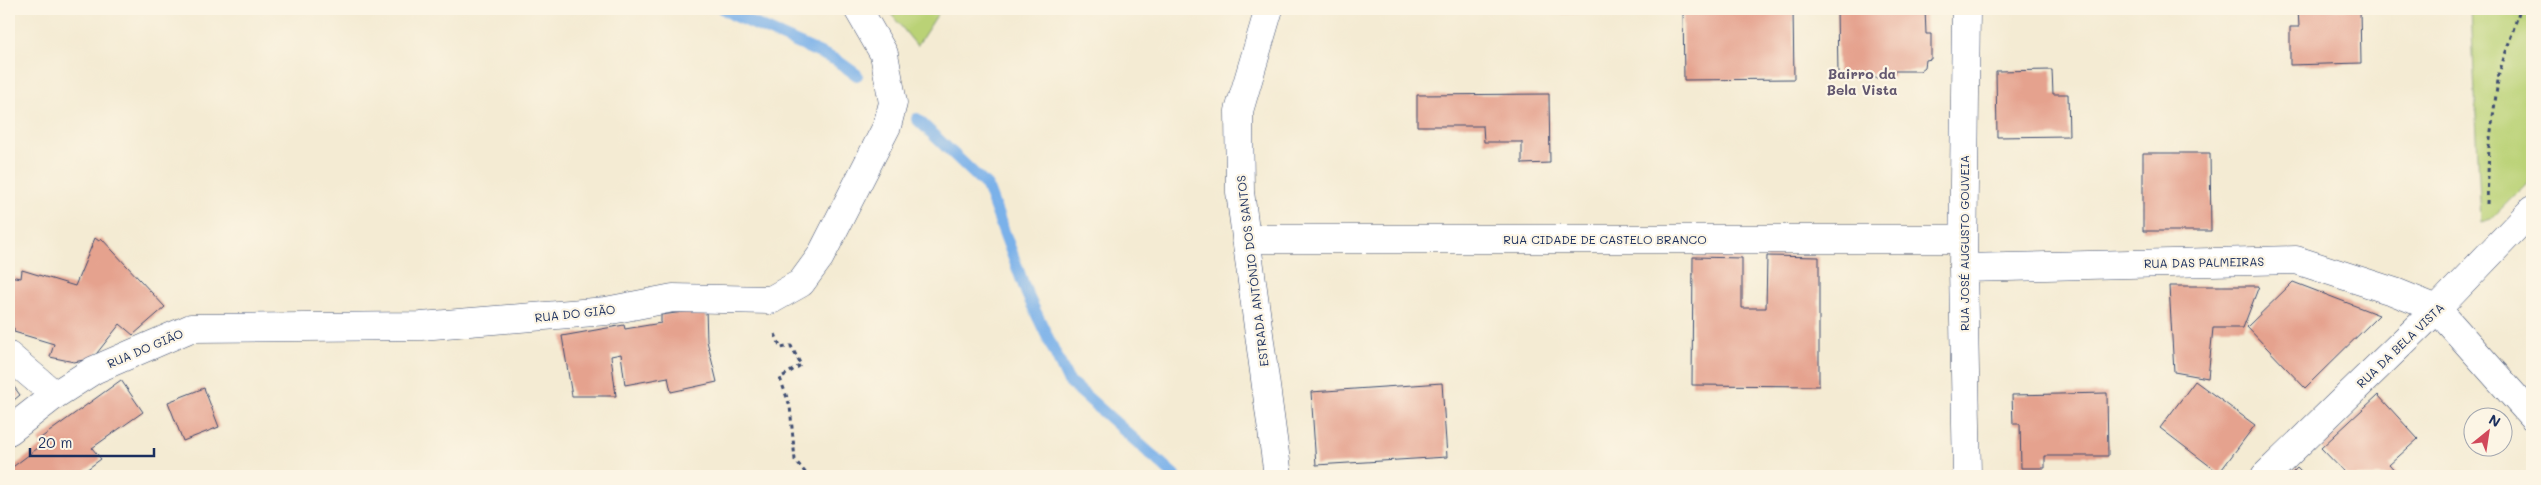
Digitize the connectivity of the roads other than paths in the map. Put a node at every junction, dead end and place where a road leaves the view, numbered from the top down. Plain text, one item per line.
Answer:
1 (858, 9) edge
2 (1269, 9) edge
3 (1966, 9) edge
4 (2532, 210) edge
5 (1963, 238) junction
6 (1246, 239) junction
7 (1962, 268) junction
8 (2437, 309) junction
9 (9, 356) edge
10 (55, 395) junction
11 (2532, 416) edge
12 (9, 431) edge
13 (1278, 476) edge
14 (1967, 476) edge
15 (2266, 476) edge

1 - 10 street, RUA DO GIÃO
2 - 6 street, ESTRADA ANTÓNIO DOS SANTOS
3 - 5 street, RUA JOSÉ AUGUSTO GOUVEIA
4 - 8 street, RUA DA BELA VISTA
5 - 6 street, RUA CIDADE DE CASTELO BRANCO
5 - 7 street, RUA JOSÉ AUGUSTO GOUVEIA
6 - 13 street, ESTRADA ANTÓNIO DOS SANTOS
7 - 8 street, RUA DAS PALMEIRAS
7 - 14 street, RUA JOSÉ AUGUSTO GOUVEIA
8 - 11 street
8 - 15 street, RUA DA BELA VISTA
9 - 10 street
10 - 12 street, RUA DO GIÃO

